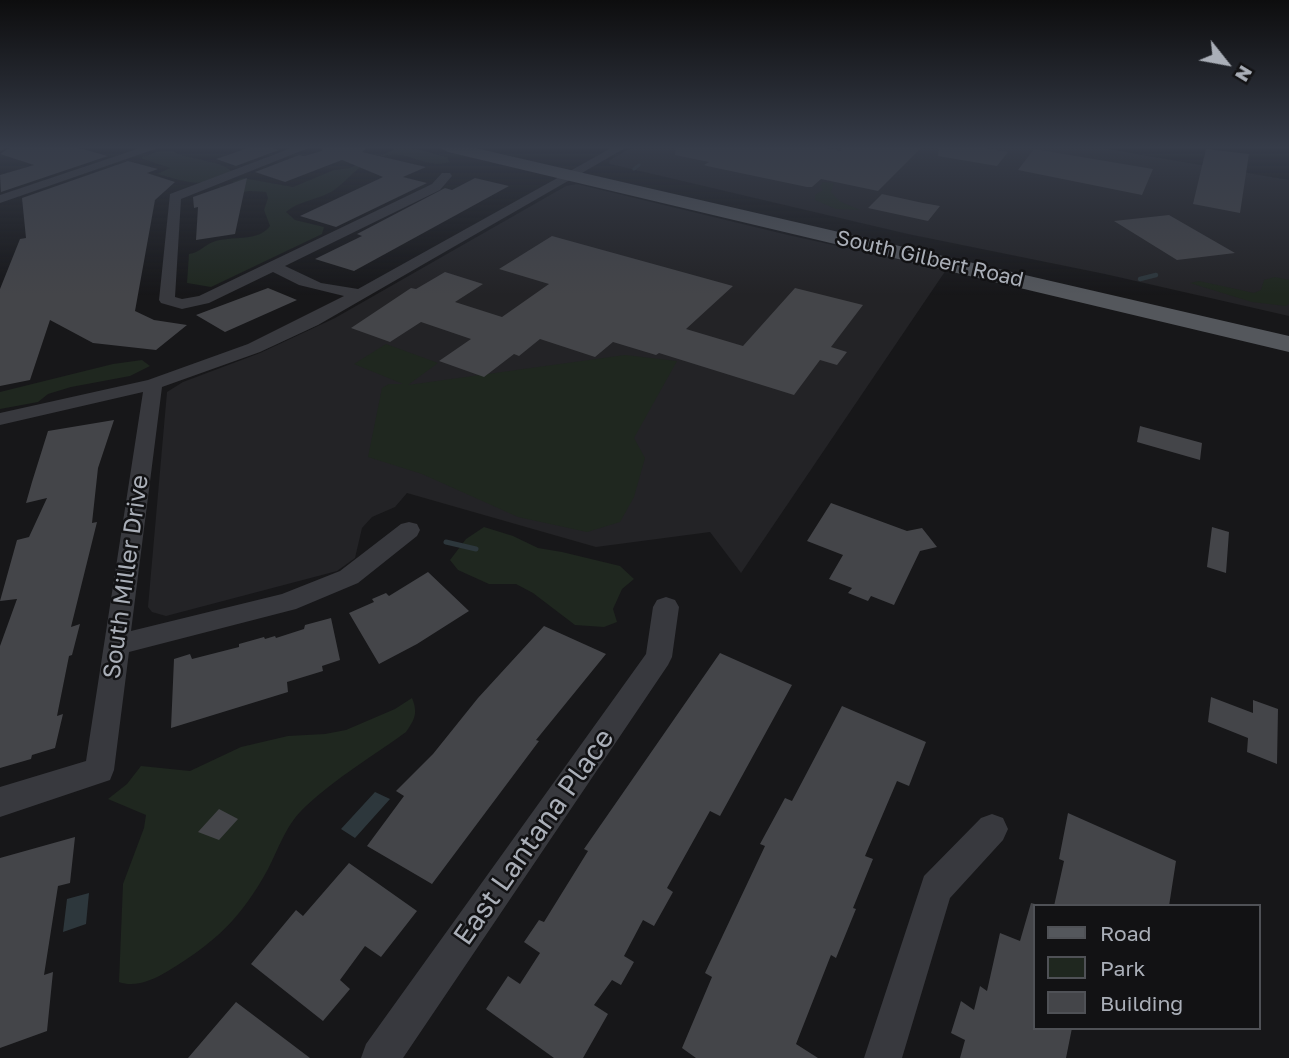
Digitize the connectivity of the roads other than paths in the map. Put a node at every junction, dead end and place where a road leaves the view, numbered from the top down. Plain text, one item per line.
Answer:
1 (177, 196) edge
2 (417, 196) edge
3 (533, 196) edge
4 (682, 196) edge
5 (696, 196) edge
6 (274, 265) junction
7 (362, 294) junction
8 (1289, 324) edge
9 (1289, 344) edge
10 (153, 384) junction
11 (0, 419) edge
12 (409, 530) dead end
13 (666, 607) dead end
14 (117, 645) junction
15 (0, 802) edge
16 (992, 829) dead end
17 (380, 1058) edge
18 (883, 1058) edge

1 - 6 street
2 - 6 street
3 - 7 street
4 - 9 main road, South Gilbert Road
5 - 8 main road, South Gilbert Road
6 - 7 street
7 - 10 street
10 - 11 street
10 - 14 street, South Miller Drive
12 - 14 street
13 - 17 street, East Lantana Place
14 - 15 street, South Miller Drive
16 - 18 street

